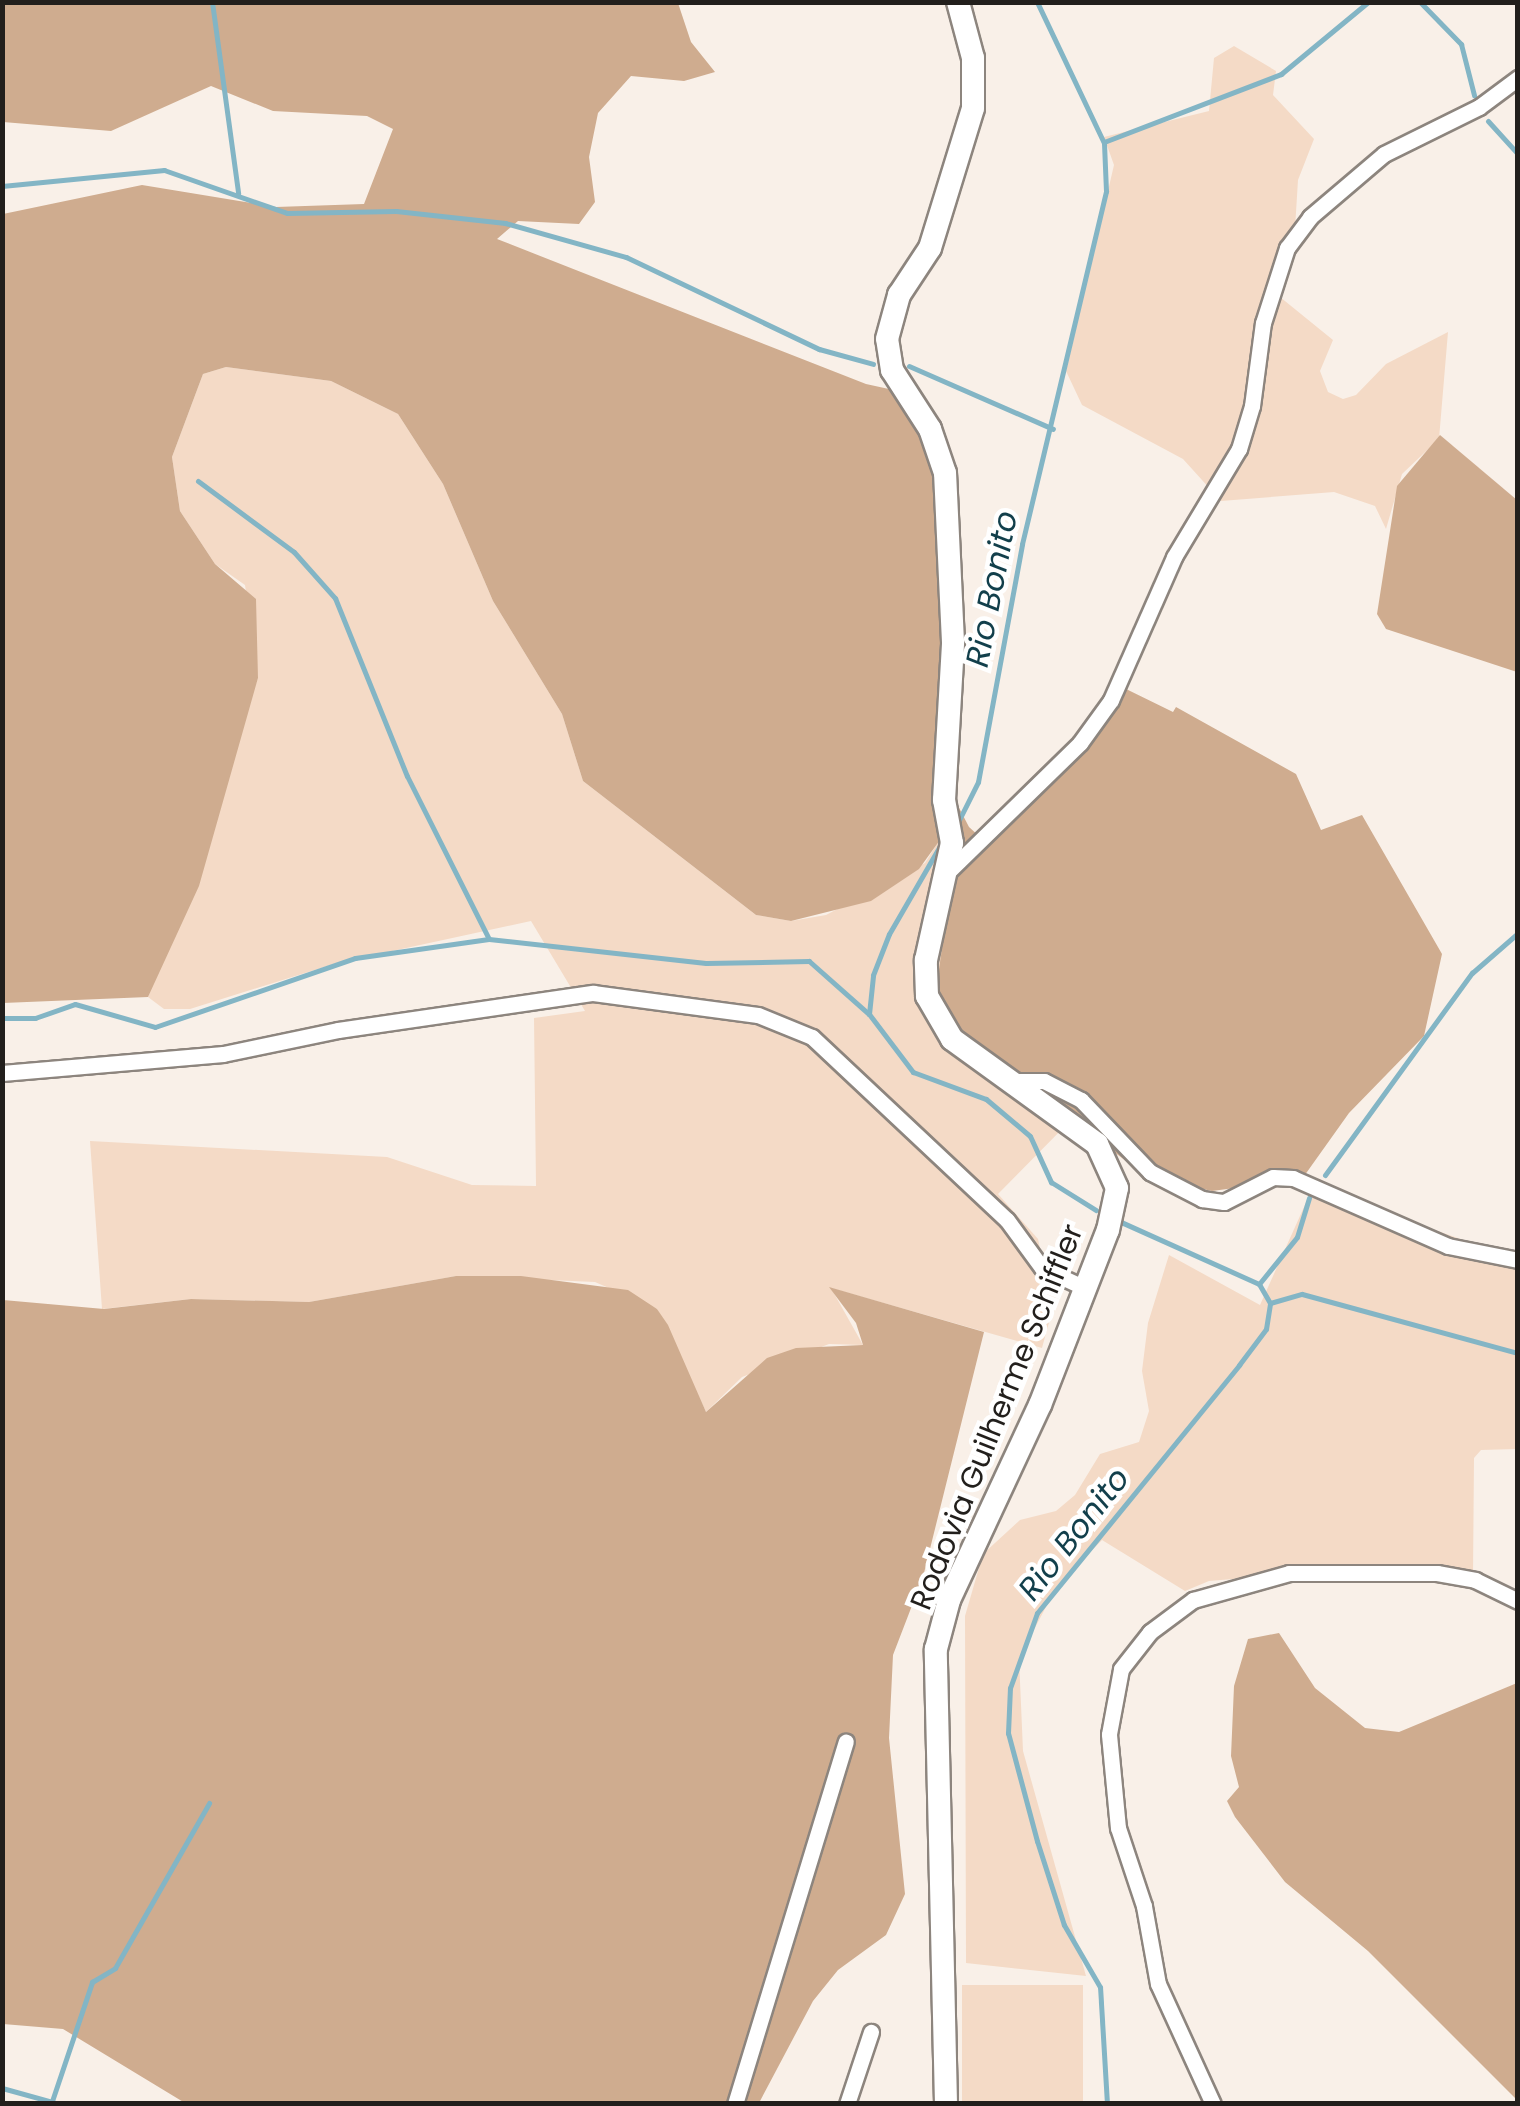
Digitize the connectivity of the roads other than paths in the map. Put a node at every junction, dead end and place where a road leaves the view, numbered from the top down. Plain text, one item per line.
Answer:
1 (958, 2) edge
2 (1518, 78) edge
3 (948, 872) junction
4 (2, 1074) edge
5 (1012, 1081) junction
6 (1518, 1260) edge
7 (1084, 1288) junction
8 (1518, 1602) edge
9 (846, 1742) dead end
10 (871, 2032) dead end
11 (735, 2104) edge
12 (846, 2104) edge
13 (946, 2104) edge
14 (1213, 2104) edge

1 - 3 street, Rodovia Guilherme Schiffler
2 - 3 street
3 - 5 street, Rodovia Guilherme Schiffler
4 - 7 street
5 - 6 street
5 - 7 street, Rodovia Guilherme Schiffler
7 - 13 street, Rodovia Guilherme Schiffler
8 - 14 street
9 - 11 street
10 - 12 street

